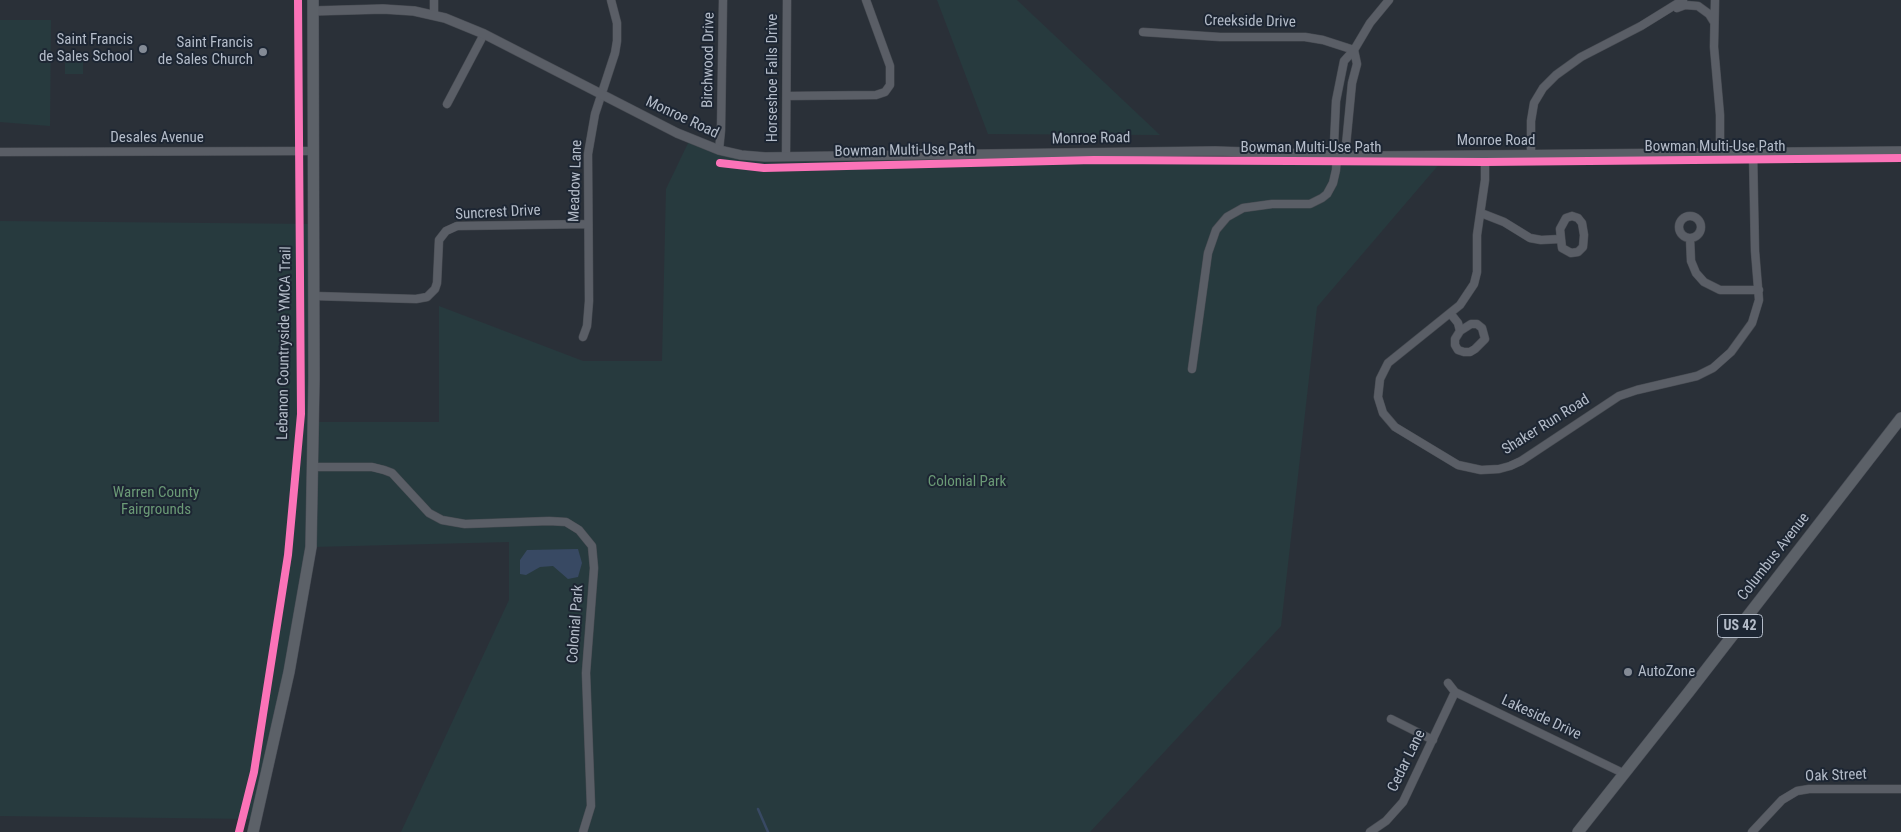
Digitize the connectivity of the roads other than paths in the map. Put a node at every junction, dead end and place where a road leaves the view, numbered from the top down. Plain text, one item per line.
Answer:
1 (434, 0) edge
2 (611, 0) edge
3 (723, 0) edge
4 (787, 0) edge
5 (866, 0) edge
6 (1389, 0) edge
7 (1684, 0) edge
8 (1715, 0) edge
9 (313, 5) edge
10 (1668, 11) junction
11 (434, 15) junction
12 (1714, 22) junction
13 (1143, 32) dead end
14 (484, 34) junction
15 (1354, 50) junction
16 (602, 94) junction
17 (787, 96) junction
18 (447, 104) dead end
19 (314, 150) junction
20 (719, 150) junction
21 (1901, 151) edge
22 (0, 152) edge
23 (1753, 152) junction
24 (1720, 153) junction
25 (1337, 154) junction
26 (1485, 155) junction
27 (1531, 155) junction
28 (786, 156) junction
29 (1481, 213) junction
30 (588, 224) junction
31 (1690, 238) dead end
32 (1560, 239) junction
33 (1759, 290) junction
34 (314, 296) junction
35 (1450, 313) junction
36 (1460, 331) dead end
37 (583, 337) dead end
38 (1192, 369) dead end
39 (1901, 418) edge
40 (313, 467) junction
41 (1448, 682) dead end
42 (1455, 692) junction
43 (1391, 720) dead end
44 (1433, 740) junction
45 (1625, 774) junction
46 (1901, 789) edge
47 (254, 832) edge
48 (583, 832) edge
49 (1370, 832) edge
50 (1578, 832) edge
51 (1752, 832) edge

1 - 11 street
2 - 16 street, Meadow Lane
3 - 20 street, Birchwood Drive
4 - 17 street, Horseshoe Falls Drive
5 - 17 street
6 - 15 street
7 - 10 street
8 - 12 street
9 - 11 street, Monroe Road
9 - 19 main road
10 - 12 street
10 - 27 street
11 - 14 street, Monroe Road
12 - 24 street
13 - 15 street, Creekside Drive
14 - 16 street, Monroe Road
14 - 18 street
15 - 25 street
15 - 25 street
16 - 20 street, Monroe Road
16 - 30 street, Meadow Lane
17 - 28 street, Horseshoe Falls Drive
19 - 22 street, Desales Avenue
19 - 34 main road
20 - 28 street, Monroe Road
21 - 23 street, Monroe Road
23 - 24 street, Monroe Road
23 - 33 street, Shaker Run Road
24 - 27 street, Monroe Road
25 - 26 street, Monroe Road
25 - 28 street, Monroe Road
25 - 38 street
26 - 27 street, Monroe Road
26 - 29 street, Shaker Run Road
29 - 32 street
29 - 35 street, Shaker Run Road
30 - 34 street, Suncrest Drive
30 - 37 street, Meadow Lane
31 - 33 street
32 - 32 street
33 - 35 street, Shaker Run Road
34 - 40 main road
35 - 36 street
39 - 45 main road, Columbus Avenue / US 42
40 - 47 main road
40 - 48 street, Colonial Park
41 - 42 street, Lakeside Drive
42 - 44 street, Cedar Lane
42 - 45 street, Lakeside Drive
43 - 44 street
44 - 49 street, Cedar Lane
45 - 50 main road, Columbus Avenue / US 42
46 - 51 street, Oak Street

